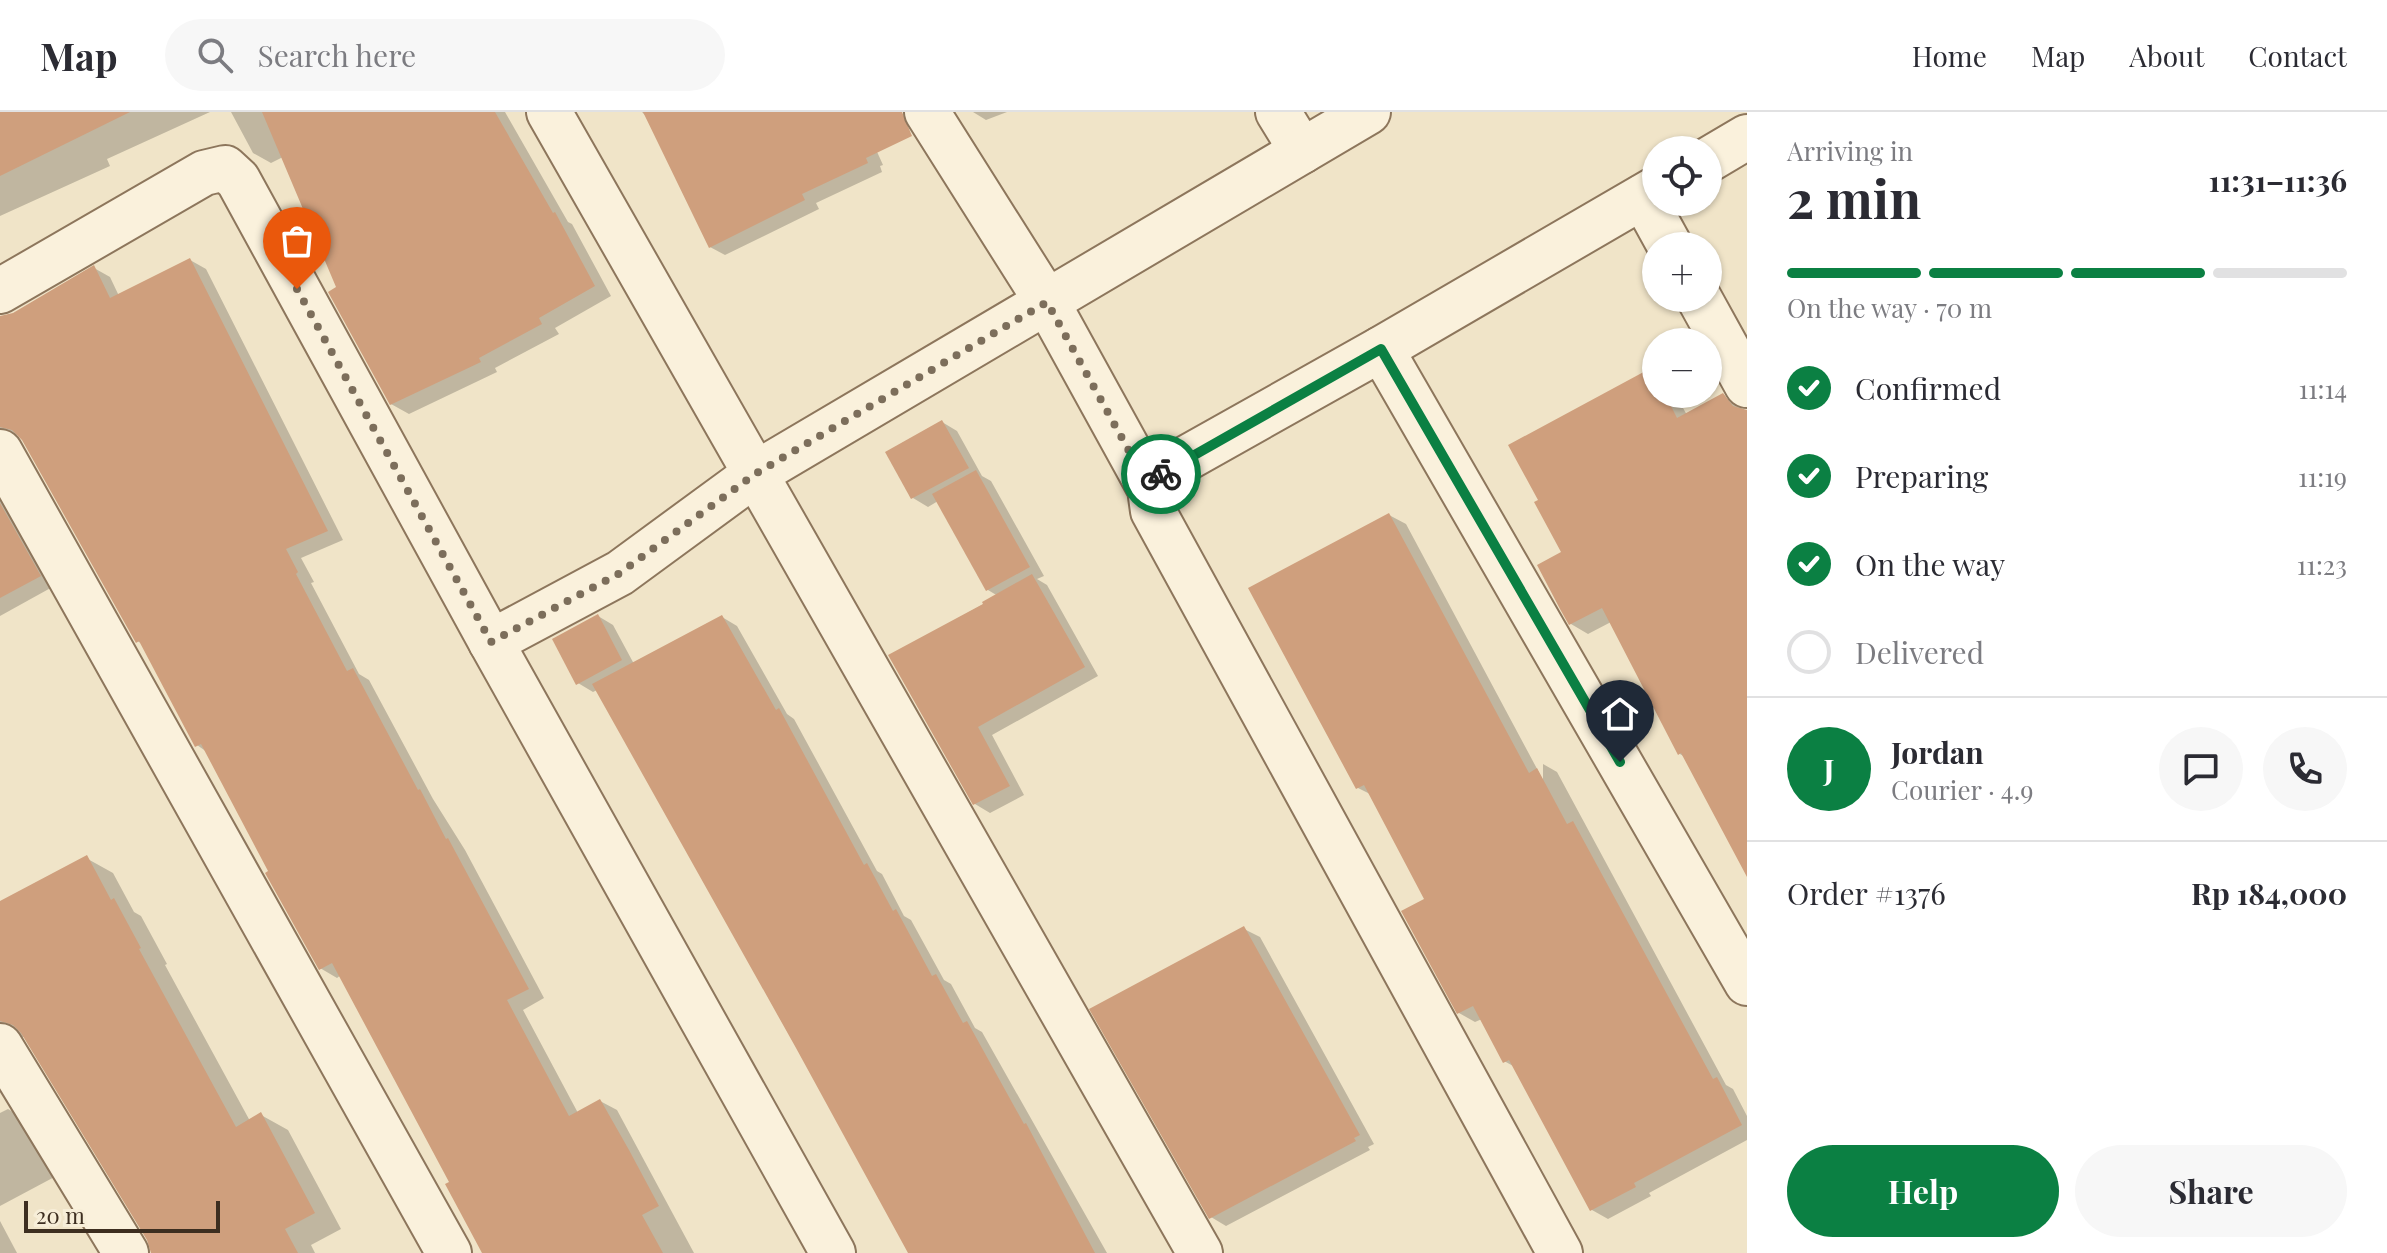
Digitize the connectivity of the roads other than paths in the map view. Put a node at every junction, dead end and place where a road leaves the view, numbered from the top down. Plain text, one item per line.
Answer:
1 (549, 112) edge
2 (927, 112) edge
3 (1278, 112) edge
4 (1368, 112) edge
5 (1747, 137) edge
6 (1302, 151) junction
7 (1722, 152) edge
8 (1642, 197) edge
9 (0, 291) edge
10 (1047, 302) junction
11 (1707, 312) edge
12 (1381, 349) junction
13 (1747, 385) edge
14 (0, 452) edge
15 (755, 474) junction
16 (1150, 489) junction
17 (491, 642) junction
18 (1747, 983) edge
19 (0, 1046) edge
20 (126, 1253) edge
21 (449, 1253) edge
22 (833, 1253) edge
23 (1200, 1253) edge
24 (1560, 1253) edge

1 - 15 street
2 - 10 street
3 - 6 street
4 - 6 street
5 - 7 street
6 - 10 street
8 - 12 street
9 - 17 street
10 - 15 street
10 - 16 street
11 - 13 street
12 - 16 street
12 - 18 street
14 - 21 street
15 - 17 street
15 - 23 street
16 - 24 street
17 - 22 street
19 - 20 street

